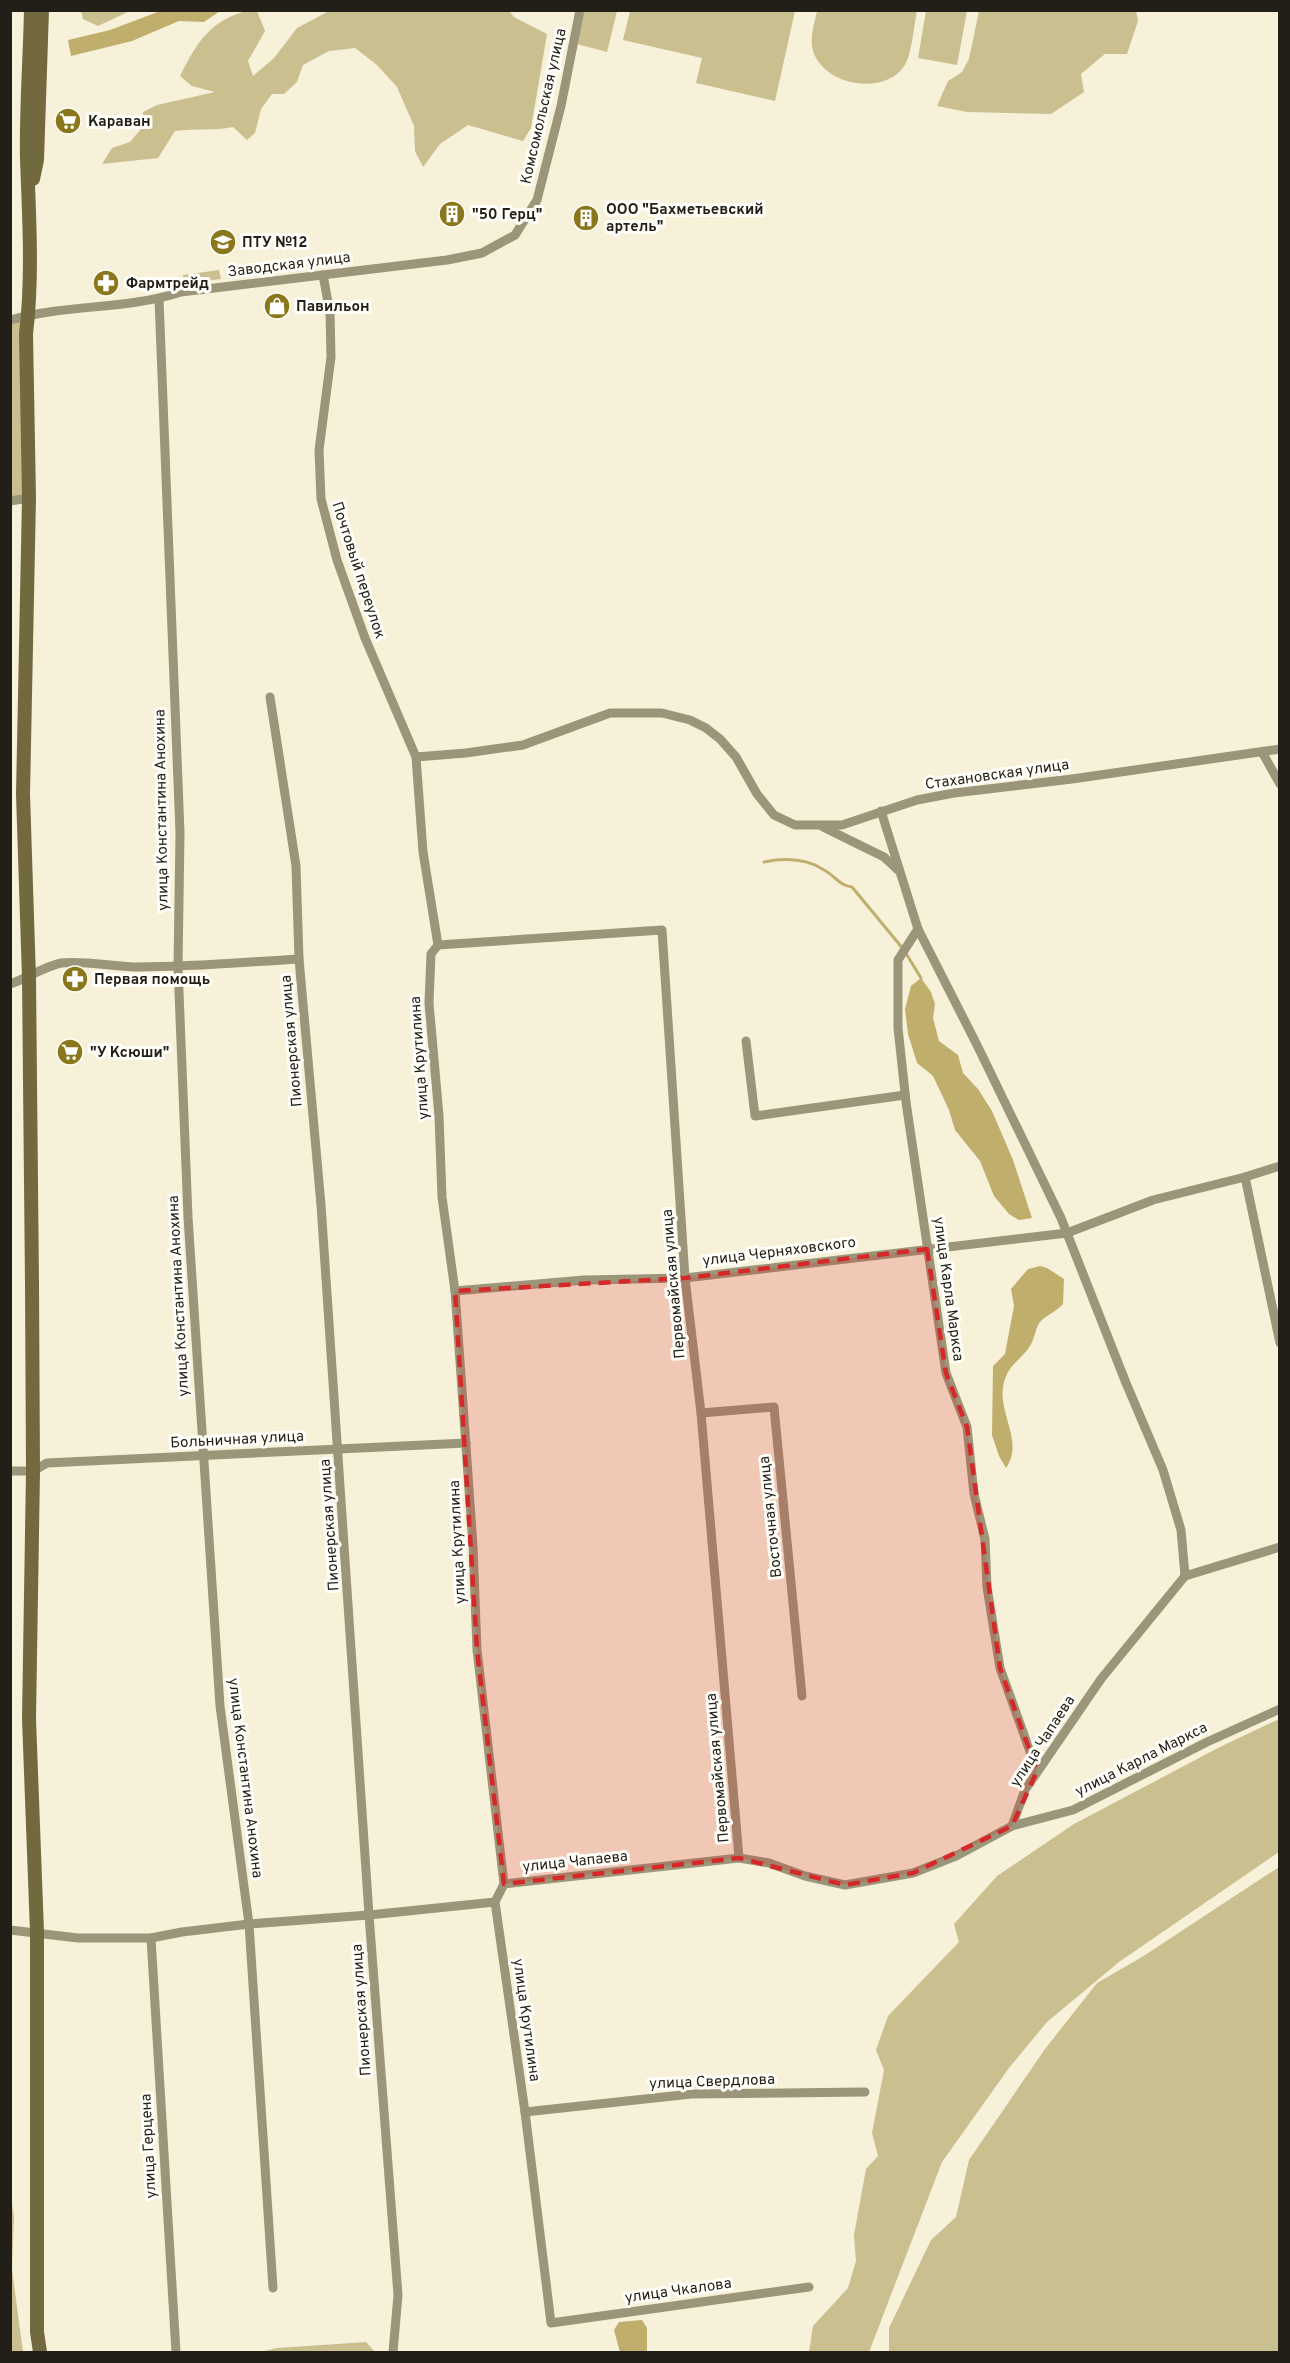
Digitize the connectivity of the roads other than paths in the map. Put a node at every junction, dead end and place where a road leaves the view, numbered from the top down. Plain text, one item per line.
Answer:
1 (31, 10) edge
2 (42, 10) edge
3 (580, 10) edge
4 (30, 192) junction
5 (482, 253) joint
6 (323, 275) junction
7 (159, 299) junction
8 (28, 315) junction
9 (10, 320) edge
10 (29, 498) junction
11 (10, 501) edge
12 (270, 697) dead end
13 (1280, 749) edge
14 (1262, 752) junction
15 (416, 757) junction
16 (1280, 784) edge
17 (17, 797) edge
18 (881, 811) junction
19 (818, 825) junction
20 (901, 873) junction
21 (918, 929) junction
22 (438, 945) junction
23 (299, 959) junction
24 (178, 967) junction
25 (29, 978) junction
26 (10, 984) edge
27 (746, 1041) dead end
28 (905, 1095) junction
29 (1280, 1166) edge
30 (1245, 1177) junction
31 (1067, 1233) junction
32 (927, 1249) junction
33 (685, 1278) junction
34 (455, 1291) junction
35 (1280, 1343) edge
36 (701, 1413) junction
37 (466, 1443) junction
38 (339, 1449) junction
39 (203, 1456) junction
40 (10, 1471) edge
41 (33, 1471) junction
42 (1280, 1547) edge
43 (1185, 1576) junction
44 (802, 1696) dead end
45 (1280, 1709) edge
46 (1037, 1771) junction
47 (1012, 1826) junction
48 (739, 1858) junction
49 (504, 1884) junction
50 (495, 1902) junction
51 (369, 1915) junction
52 (249, 1924) junction
53 (10, 1930) edge
54 (37, 1932) junction
55 (151, 1938) junction
56 (865, 2092) dead end
57 (525, 2112) junction
58 (809, 2287) dead end
59 (273, 2288) dead end
60 (550, 2323) joint
61 (40, 2352) edge
62 (176, 2352) edge
63 (393, 2352) edge

1 - 4 main road
2 - 4 main road
3 - 5 street, Комсомольская улица
4 - 8 main road
5 - 6 street, Заводская улица
6 - 7 street, Заводская улица
6 - 15 street, Почтовый переулок
7 - 8 street, Заводская улица
7 - 24 street, улица Константина Анохина
8 - 9 street, Заводская улица
8 - 10 main road
10 - 11 street
10 - 17 main road
12 - 23 street, Пионерская улица
13 - 14 street, Стахановская улица
14 - 16 street
14 - 18 street, Стахановская улица
15 - 19 street, Стахановская улица
15 - 22 street, улица Крутилина
17 - 25 main road
18 - 19 street, Стахановская улица
18 - 20 street
19 - 20 street
20 - 21 street
21 - 28 street, улица Карла Маркса
21 - 31 street
22 - 33 street, Первомайская улица
22 - 34 street, улица Крутилина
23 - 24 street
23 - 38 street, Пионерская улица
24 - 25 street
24 - 39 street, улица Константина Анохина
25 - 26 street
25 - 41 main road
27 - 28 street
28 - 32 street, улица Карла Маркса
29 - 30 street, улица Черняховского
30 - 31 street, улица Черняховского
30 - 35 street
31 - 32 street, улица Черняховского
31 - 43 street
32 - 33 street, улица Черняховского
32 - 46 street, улица Карла Маркса
33 - 34 street, улица Черняховского
33 - 36 street, Первомайская улица
34 - 37 street, улица Крутилина
36 - 44 street, Восточная улица
36 - 48 street, Первомайская улица
37 - 38 street, Больничная улица
37 - 49 street, улица Крутилина
38 - 39 street, Больничная улица
38 - 51 street, Пионерская улица
39 - 41 street, Больничная улица
39 - 52 street, улица Константина Анохина
40 - 41 street, Больничная улица
41 - 54 main road
42 - 43 street
43 - 46 street, улица Чапаева
45 - 47 street, улица Карла Маркса
46 - 47 street, улица Чапаева
47 - 48 street, улица Чапаева
48 - 49 street, улица Чапаева
49 - 50 street
50 - 51 street
50 - 57 street, улица Крутилина
51 - 52 street
51 - 63 street, Пионерская улица
52 - 55 street
52 - 59 street, улица Константина Анохина
53 - 54 street
54 - 55 street
54 - 61 main road
55 - 62 street, улица Герцена
56 - 57 street, улица Свердлова
57 - 60 street, улица Крутилина
58 - 60 street, улица Чкалова

